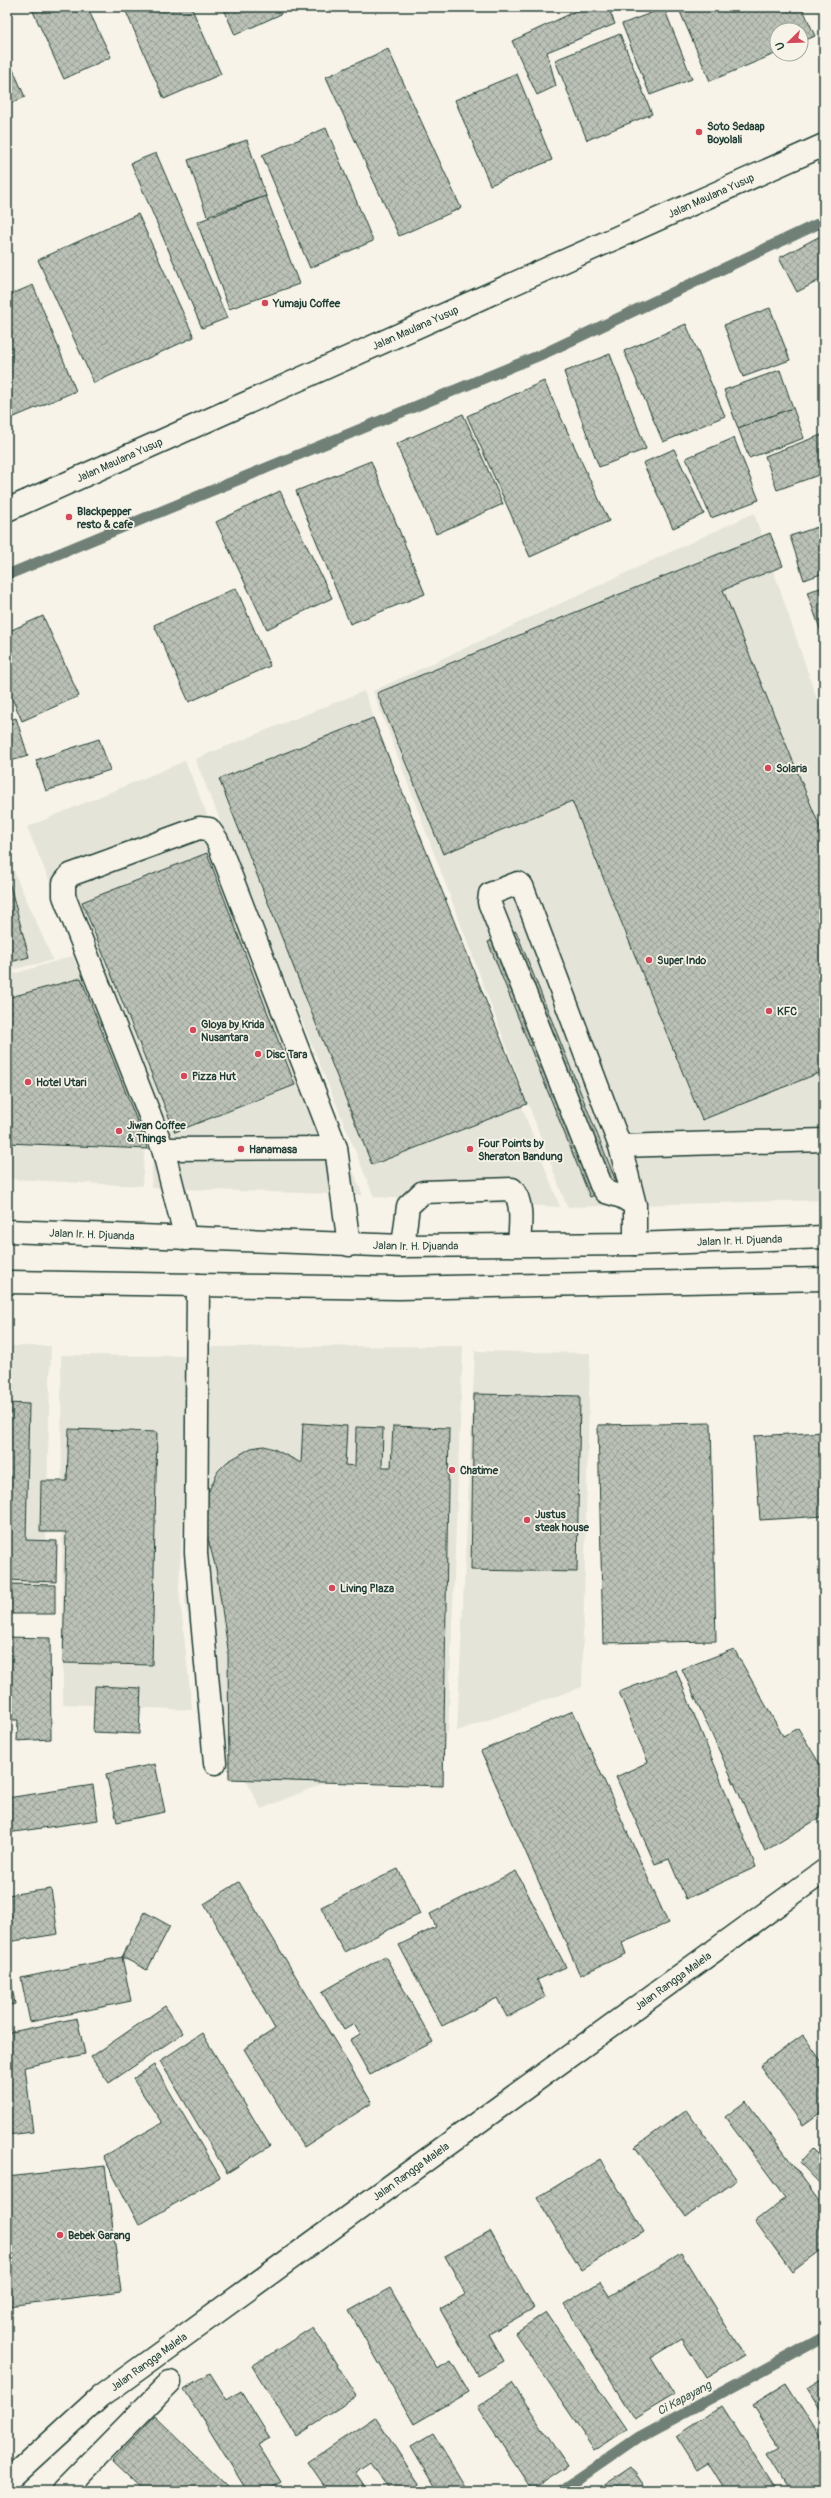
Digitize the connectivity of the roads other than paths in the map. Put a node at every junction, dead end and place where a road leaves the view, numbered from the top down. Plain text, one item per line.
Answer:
1 (824, 145) edge
2 (7, 510) edge
3 (824, 1140) edge
4 (620, 1146) junction
5 (336, 1148) junction
6 (162, 1149) junction
7 (633, 1195) junction
8 (7, 1231) edge
9 (824, 1237) edge
10 (186, 1239) junction
11 (519, 1244) junction
12 (635, 1244) junction
13 (349, 1245) junction
14 (403, 1246) junction
15 (824, 1278) edge
16 (7, 1282) edge
17 (198, 1284) junction
18 (214, 1763) dead end
19 (824, 1870) edge
20 (170, 2382) dead end
21 (7, 2482) edge
22 (63, 2491) edge

1 - 2 street, Jalan Maulana Yusup
3 - 4 street
4 - 7 street
4 - 7 street
5 - 6 street
5 - 6 street
5 - 13 street
6 - 10 street
7 - 12 street
8 - 10 street, Jalan Ir. H. Djuanda
9 - 12 street, Jalan Ir. H. Djuanda
10 - 13 street, Jalan Ir. H. Djuanda
11 - 12 street, Jalan Ir. H. Djuanda
11 - 14 street, Jalan Ir. H. Djuanda
11 - 14 street
13 - 14 street, Jalan Ir. H. Djuanda
15 - 17 street
16 - 17 street
17 - 18 street
19 - 21 street, Jalan Rangga Malela
20 - 22 street

